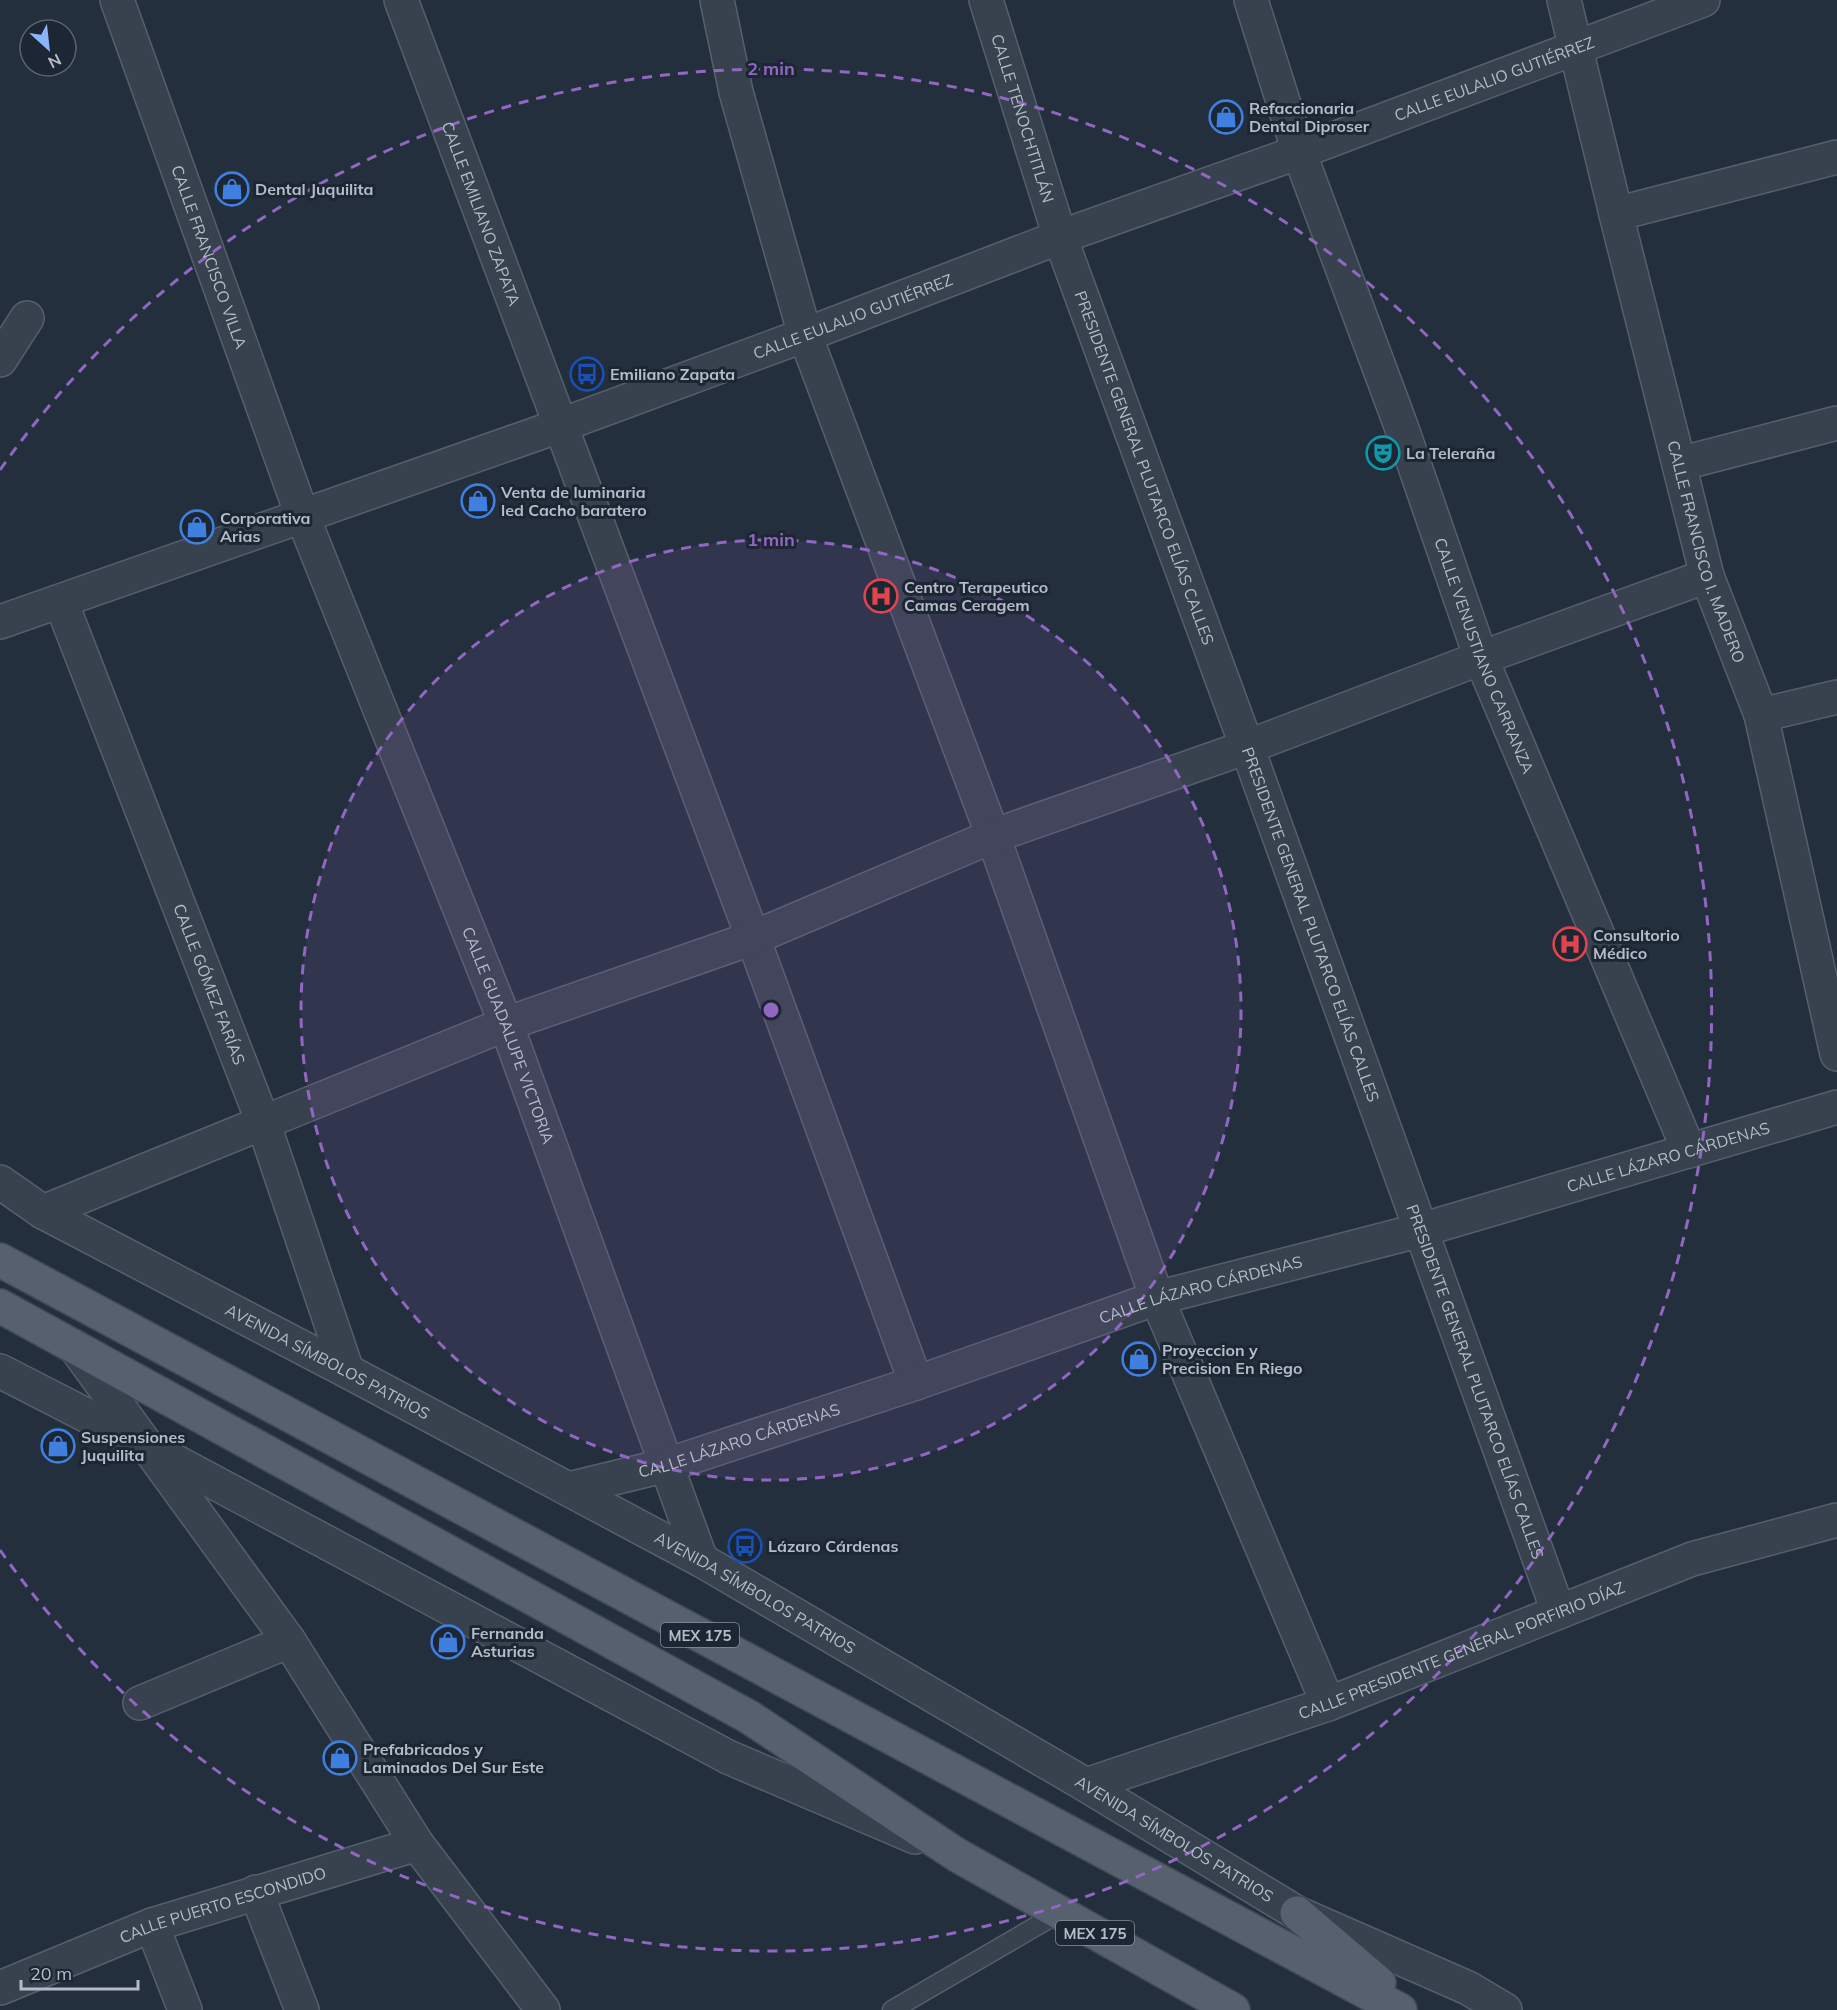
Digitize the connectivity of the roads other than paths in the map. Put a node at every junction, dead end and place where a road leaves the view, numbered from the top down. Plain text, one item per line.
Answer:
1 (117, 0) edge
2 (401, 0) edge
3 (717, 0) edge
4 (986, 0) edge
5 (1251, 0) edge
6 (1564, 0) edge
7 (1702, 0) edge
8 (1576, 48) junction
9 (1299, 152) junction
10 (1837, 157) edge
11 (1616, 214) junction
12 (1060, 237) junction
13 (27, 318) dead end
14 (805, 335) junction
15 (0, 360) edge
16 (1837, 423) edge
17 (560, 426) junction
18 (1679, 464) junction
19 (302, 515) junction
20 (1707, 576) junction
21 (61, 602) junction
22 (0, 622) edge
23 (1481, 658) junction
24 (1837, 697) edge
25 (1761, 715) junction
26 (1247, 747) junction
27 (993, 836) junction
28 (753, 938) junction
29 (1824, 946) edge
30 (506, 1024) junction
31 (1837, 1054) edge
32 (1837, 1107) edge
33 (263, 1122) junction
34 (1689, 1151) junction
35 (0, 1182) edge
36 (43, 1212) junction
37 (1421, 1230) junction
38 (0, 1256) edge
39 (1158, 1298) junction
40 (0, 1306) edge
41 (75, 1347) junction
42 (0, 1371) edge
43 (347, 1371) junction
44 (916, 1383) junction
45 (150, 1448) junction
46 (667, 1465) junction
47 (569, 1489) junction
48 (1837, 1520) edge
49 (701, 1560) junction
50 (1558, 1611) junction
51 (290, 1641) junction
52 (140, 1703) dead end
53 (1328, 1704) junction
54 (1086, 1785) junction
55 (417, 1844) junction
56 (957, 1855) junction
57 (256, 1892) junction
58 (1059, 1913) junction
59 (1297, 1913) junction
60 (152, 1925) junction
61 (0, 1988) edge
62 (185, 2010) edge
63 (302, 2010) edge
64 (543, 2010) edge
65 (892, 2010) edge
66 (1233, 2010) edge
67 (1400, 2010) edge
68 (1410, 2010) edge
69 (1505, 2010) edge

1 - 19 street, CALLE FRANCISCO VILLA
2 - 17 street, CALLE EMILIANO ZAPATA
3 - 14 street
4 - 12 street, CALLE TENOCHTITLÁN
5 - 9 street, CALLE VENUSTIANO CARRANZA
6 - 8 street, CALLE FRANCISCO I. MADERO
7 - 8 street, CALLE EULALIO GUTIÉRREZ
8 - 9 street, CALLE EULALIO GUTIÉRREZ
8 - 11 street, CALLE FRANCISCO I. MADERO
9 - 12 street, CALLE EULALIO GUTIÉRREZ
9 - 23 street, CALLE VENUSTIANO CARRANZA
10 - 11 street
11 - 18 street, CALLE FRANCISCO I. MADERO
12 - 14 street, CALLE EULALIO GUTIÉRREZ
12 - 26 street, PRESIDENTE GENERAL PLUTARCO ELÍAS CALLES
13 - 15 street
14 - 17 street, CALLE EULALIO GUTIÉRREZ
14 - 27 street
16 - 18 street
17 - 19 street, CALLE EULALIO GUTIÉRREZ
17 - 28 street, CALLE EMILIANO ZAPATA
18 - 20 street, CALLE FRANCISCO I. MADERO
19 - 21 street, CALLE EULALIO GUTIÉRREZ
19 - 30 street, CALLE GUADALUPE VICTORIA
20 - 23 street
20 - 25 street, CALLE FRANCISCO I. MADERO
21 - 22 street, CALLE EULALIO GUTIÉRREZ
21 - 33 street, CALLE GÓMEZ FARÍAS
23 - 26 street
23 - 34 street, CALLE VENUSTIANO CARRANZA
24 - 25 street
25 - 29 street, CALLE FRANCISCO I. MADERO
26 - 27 street
26 - 37 street, PRESIDENTE GENERAL PLUTARCO ELÍAS CALLES
27 - 28 street
27 - 39 street
28 - 30 street
28 - 44 street, CALLE EMILIANO ZAPATA
29 - 31 street, CALLE FRANCISCO I. MADERO
30 - 33 street
30 - 46 street, CALLE GUADALUPE VICTORIA
32 - 34 street, CALLE LÁZARO CÁRDENAS
33 - 36 street
33 - 43 street, CALLE GÓMEZ FARÍAS
34 - 37 street, CALLE LÁZARO CÁRDENAS
35 - 36 street, AVENIDA SÍMBOLOS PATRIOS
36 - 43 street, AVENIDA SÍMBOLOS PATRIOS
37 - 39 street, CALLE LÁZARO CÁRDENAS
37 - 50 street, PRESIDENTE GENERAL PLUTARCO ELÍAS CALLES
38 - 67 main road, MEX 175
39 - 44 street, CALLE LÁZARO CÁRDENAS
39 - 53 street
40 - 41 main road, MEX 175
41 - 45 street
41 - 56 main road, MEX 175
42 - 45 street
43 - 47 street, AVENIDA SÍMBOLOS PATRIOS
44 - 46 street, CALLE LÁZARO CÁRDENAS
45 - 51 street
45 - 56 street
46 - 47 street, CALLE LÁZARO CÁRDENAS
46 - 49 street, CALLE GUADALUPE VICTORIA
47 - 49 street, AVENIDA SÍMBOLOS PATRIOS
48 - 50 street, CALLE PRESIDENTE GENERAL PORFIRIO DÍAZ
49 - 54 street, AVENIDA SÍMBOLOS PATRIOS
50 - 53 street, CALLE PRESIDENTE GENERAL PORFIRIO DÍAZ
51 - 52 street
51 - 55 street
53 - 54 street, CALLE PRESIDENTE GENERAL PORFIRIO DÍAZ
54 - 59 street, AVENIDA SÍMBOLOS PATRIOS
55 - 57 street, CALLE PUERTO ESCONDIDO
55 - 64 street
56 - 58 main road, MEX 175
57 - 60 street, CALLE PUERTO ESCONDIDO
57 - 63 street
58 - 65 lane
58 - 66 main road, MEX 175
59 - 68 main road
59 - 69 street, AVENIDA SÍMBOLOS PATRIOS
60 - 61 street, CALLE PUERTO ESCONDIDO
60 - 62 street

